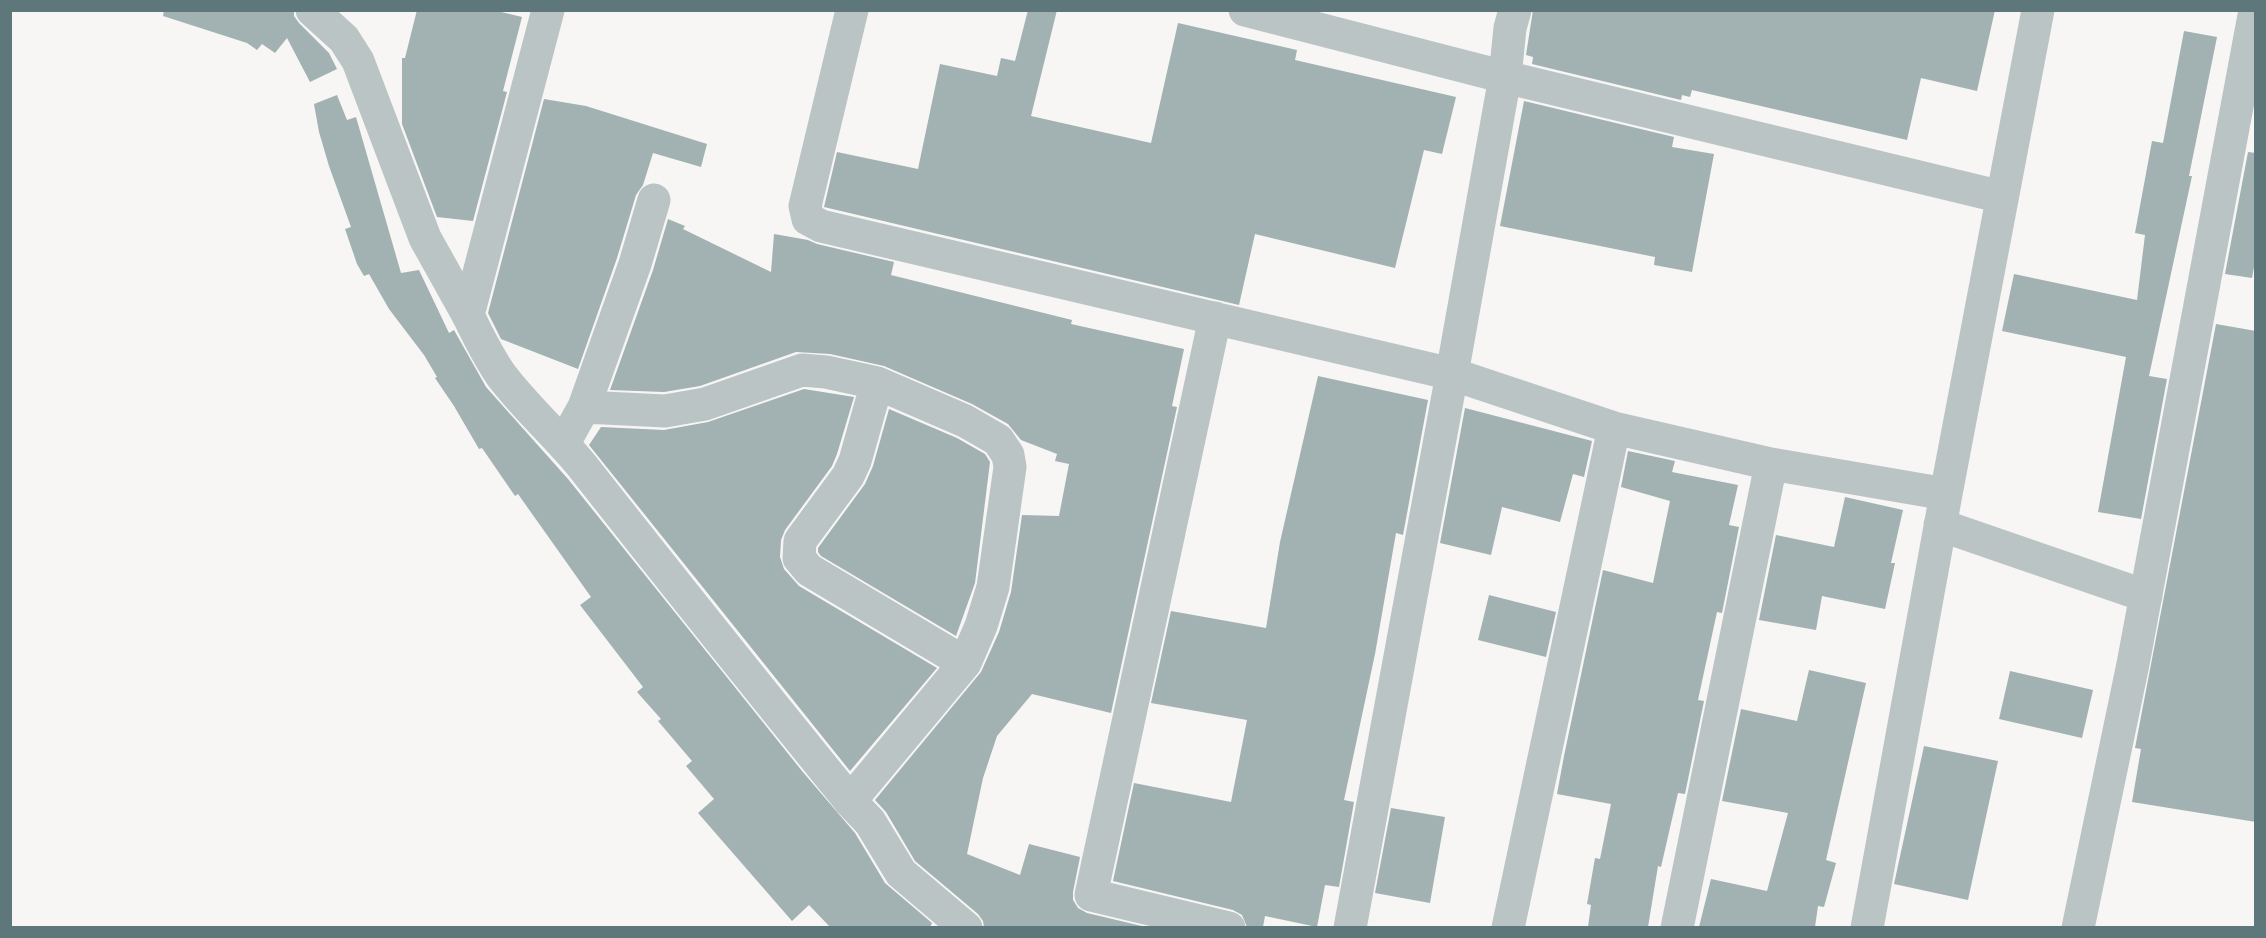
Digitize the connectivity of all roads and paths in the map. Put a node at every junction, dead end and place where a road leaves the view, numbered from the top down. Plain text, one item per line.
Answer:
1 (312, 10) edge
2 (548, 10) edge
3 (852, 10) edge
4 (1245, 10) edge
5 (1515, 10) edge
6 (2038, 10) edge
7 (2255, 10) edge
8 (1505, 77) junction
9 (2002, 197) junction
10 (654, 200) dead end
11 (468, 315) junction
12 (1215, 318) junction
13 (1452, 374) junction
14 (877, 383) junction
15 (584, 406) junction
16 (1614, 428) junction
17 (564, 443) junction
18 (1771, 464) junction
19 (1943, 510) junction
20 (2146, 596) junction
21 (965, 663) junction
22 (850, 801) junction
23 (966, 927) edge
24 (1228, 927) edge
25 (1350, 927) edge
26 (1508, 927) edge
27 (1677, 927) edge
28 (1867, 927) edge
29 (2078, 927) edge

1 - 11 street
2 - 11 street
3 - 12 street
4 - 8 street
5 - 8 street
6 - 9 street
7 - 20 street
8 - 9 street
8 - 13 street
9 - 19 street
10 - 15 street
11 - 17 street
12 - 13 street
12 - 24 street
13 - 16 street
13 - 25 street
14 - 15 street
14 - 21 street
14 - 21 street
15 - 17 street
16 - 18 street
16 - 26 street
17 - 22 street
18 - 19 street
18 - 27 street
19 - 20 street
19 - 28 street
20 - 29 street
21 - 22 street
22 - 23 street

